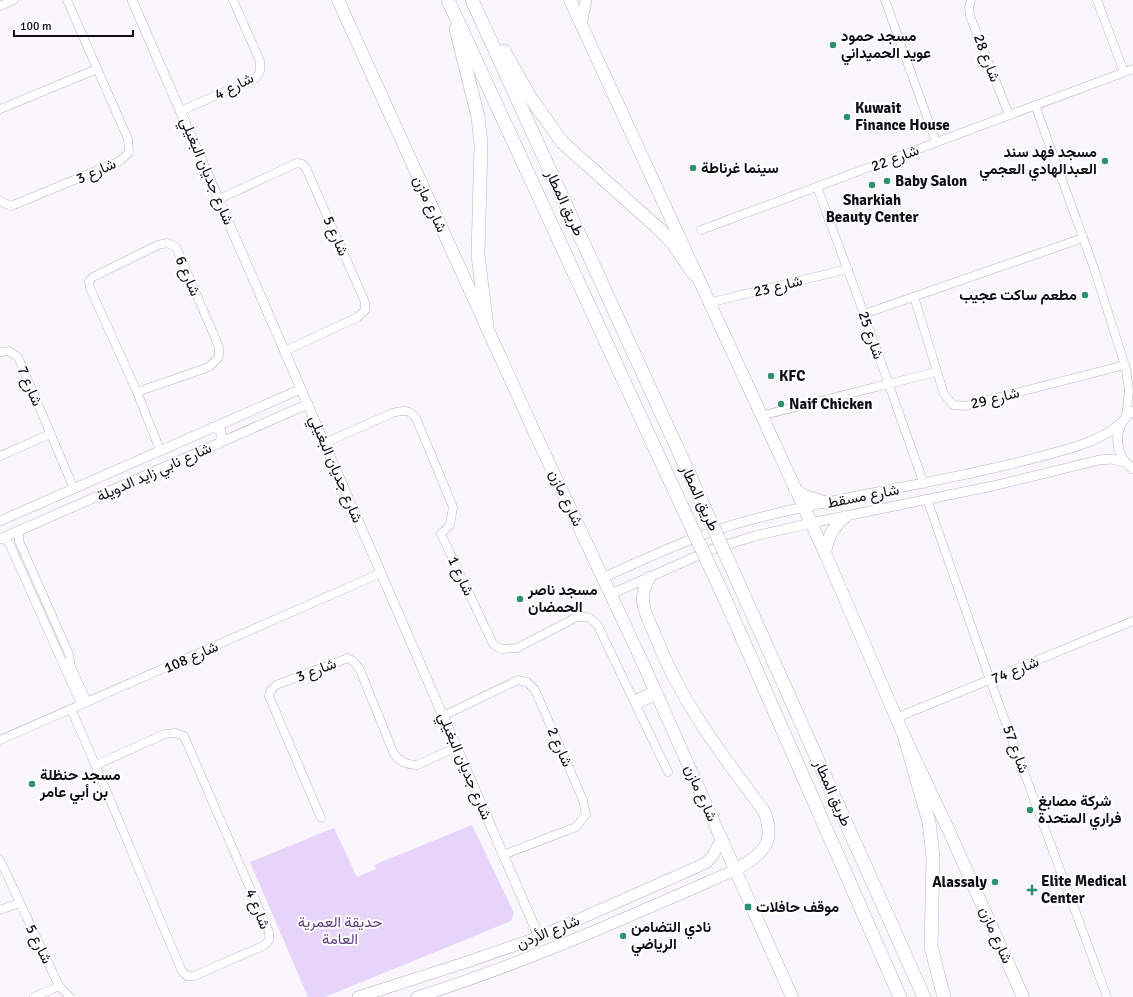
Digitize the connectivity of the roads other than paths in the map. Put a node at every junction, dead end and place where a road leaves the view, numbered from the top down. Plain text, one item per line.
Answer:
1 (14, 0) edge
2 (67, 0) edge
3 (132, 0) edge
4 (233, 0) edge
5 (338, 0) edge
6 (472, 0) edge
7 (475, 0) edge
8 (570, 0) edge
9 (586, 0) edge
10 (885, 0) edge
11 (971, 0) edge
12 (1097, 0) edge
13 (449, 3) edge
14 (0, 6) edge
15 (582, 25) junction
16 (97, 69) junction
17 (1133, 69) edge
18 (1124, 72) junction
19 (1035, 105) junction
20 (0, 109) edge
21 (180, 111) junction
22 (1009, 115) junction
23 (936, 142) junction
24 (816, 187) junction
25 (219, 199) junction
26 (0, 201) edge
27 (701, 230) dead end
28 (1083, 238) junction
29 (848, 269) junction
30 (694, 274) junction
31 (914, 297) junction
32 (708, 303) junction
33 (864, 314) junction
34 (487, 328) junction
35 (285, 351) junction
36 (0, 352) edge
37 (1126, 367) junction
38 (936, 372) junction
39 (1133, 380) edge
40 (889, 385) junction
41 (301, 389) junction
42 (137, 392) junction
43 (308, 404) junction
44 (760, 416) junction
45 (1127, 417) edge
46 (232, 419) junction
47 (213, 427) junction
48 (50, 434) junction
49 (239, 434) junction
50 (325, 443) junction
51 (218, 444) junction
52 (160, 450) junction
53 (0, 456) edge
54 (1124, 462) junction
55 (994, 469) junction
56 (1133, 469) edge
57 (968, 474) junction
58 (924, 484) junction
59 (993, 486) junction
60 (74, 488) junction
61 (795, 490) junction
62 (970, 490) junction
63 (927, 499) junction
64 (827, 503) junction
65 (804, 508) junction
66 (845, 517) junction
67 (0, 521) edge
68 (811, 523) junction
69 (19, 530) junction
70 (2, 538) edge
71 (825, 553) junction
72 (30, 566) junction
73 (21, 570) junction
74 (381, 573) junction
75 (604, 577) junction
76 (649, 578) junction
77 (611, 594) junction
78 (1133, 621) edge
79 (69, 654) junction
80 (59, 658) junction
81 (990, 680) junction
82 (656, 692) junction
83 (84, 703) junction
84 (635, 703) junction
85 (71, 709) junction
86 (443, 716) junction
87 (896, 718) junction
88 (905, 738) junction
89 (0, 740) edge
90 (457, 747) junction
91 (96, 765) junction
92 (668, 772) dead end
93 (322, 818) dead end
94 (721, 840) junction
95 (504, 855) junction
96 (0, 860) edge
97 (735, 870) junction
98 (19, 902) junction
99 (608, 906) junction
100 (0, 910) edge
101 (616, 922) junction
102 (539, 937) junction
103 (464, 964) junction
104 (887, 969) junction
105 (468, 981) junction
106 (59, 986) junction
107 (34, 997) edge
108 (70, 997) edge
109 (358, 997) edge
110 (417, 997) edge
111 (792, 997) edge
112 (895, 997) edge
113 (900, 997) edge
114 (924, 997) edge
115 (944, 997) edge
116 (1023, 997) edge
117 (1107, 997) edge

1 - 14 street
2 - 16 street, شارع 3
3 - 21 street, شارع جديان البغيلي
4 - 21 street, شارع 4
5 - 34 main road, شارع مازن
6 - 114 highway, طريق المطار, bridge
7 - 30 highway
8 - 15 main road, شارع مازن
9 - 15 main road
10 - 23 street
11 - 22 street, شارع 28
12 - 18 street
13 - 34 highway
13 - 104 highway, طريق المطار, bridge
15 - 30 main road, شارع مازن
16 - 20 street
16 - 26 street, شارع 3
17 - 18 street, شارع 22
18 - 19 street, شارع 22
19 - 22 street, شارع 22
19 - 28 street
21 - 25 street, شارع جديان البغيلي
22 - 23 street, شارع 22
23 - 24 street, شارع 22
24 - 27 street, شارع 22
24 - 29 street, شارع 25
25 - 35 street, شارع جديان البغيلي
25 - 35 street, شارع 5
28 - 31 street
28 - 37 street
29 - 32 street, شارع 23
29 - 33 street, شارع 25
30 - 32 main road, شارع مازن
31 - 33 street
31 - 38 street, شارع 29
32 - 44 main road, شارع مازن
33 - 40 street, شارع 25
34 - 75 main road, شارع مازن
35 - 41 street, شارع جديان البغيلي
36 - 48 street, شارع 7
37 - 38 street, شارع 29
37 - 39 street
37 - 45 street
38 - 40 street
40 - 44 street
40 - 58 street, شارع 25
41 - 43 street, شارع جديان البغيلي
41 - 46 street, شارع نابي زايد الدويلة
42 - 42 street, شارع 6
42 - 52 street, شارع 6
43 - 49 street, شارع نابي زايد الدويلة
43 - 50 street, شارع جديان البغيلي
44 - 61 main road, شارع مازن
45 - 54 street
45 - 55 street, شارع مسقط
46 - 47 street, شارع نابي زايد الدويلة
46 - 49 street
47 - 51 street
47 - 52 street, شارع نابي زايد الدويلة
48 - 53 street
48 - 60 street, شارع 7
49 - 51 street, شارع نابي زايد الدويلة
50 - 74 street, شارع جديان البغيلي
50 - 84 street, شارع 1
51 - 69 street, شارع نابي زايد الدويلة
52 - 60 street, شارع نابي زايد الدويلة
54 - 56 street
54 - 59 street, شارع مسقط
55 - 57 street, شارع مسقط
55 - 59 street
57 - 58 street, شارع مسقط
57 - 62 street
58 - 64 street, شارع مسقط
59 - 62 street, شارع مسقط
60 - 67 street, شارع نابي زايد الدويلة
61 - 64 main road
61 - 65 main road, شارع مازن
62 - 63 street, شارع مسقط
63 - 66 street, شارع مسقط
63 - 81 street, شارع 57
64 - 65 street, شارع مسقط
65 - 68 main road, شارع مازن
65 - 75 street, شارع مسقط
66 - 68 street, شارع مسقط
66 - 71 main road
68 - 71 main road, شارع مازن
68 - 76 street, شارع مسقط
69 - 70 street, شارع نابي زايد الدويلة
69 - 72 street
70 - 73 street
71 - 87 main road, شارع مازن
72 - 73 street
72 - 79 street
73 - 80 street
74 - 83 street, شارع 108
74 - 86 street, شارع جديان البغيلي
75 - 77 main road, شارع مازن
76 - 77 street, شارع مسقط
76 - 97 main road
77 - 82 main road, شارع مازن
78 - 81 street, شارع 74
79 - 80 street
79 - 83 street
80 - 83 street
81 - 87 street, شارع 74
81 - 117 street, شارع 57
82 - 84 street
82 - 94 main road, شارع مازن
83 - 85 street, شارع 108
84 - 92 street, شارع 1
85 - 89 street, شارع 108
85 - 91 street, شارع 4
86 - 90 street, شارع جديان البغيلي
86 - 95 street, شارع 2
87 - 88 main road, شارع مازن
88 - 115 highway
88 - 116 main road, شارع مازن
90 - 93 street, شارع 3
90 - 95 street, شارع جديان البغيلي
91 - 91 street, شارع 4
94 - 97 main road, شارع مازن
94 - 99 main road, شارع الأردن
95 - 102 street, شارع جديان البغيلي
96 - 98 street, شارع 5
97 - 101 main road, شارع الأردن
97 - 111 main road, شارع مازن
98 - 100 street
98 - 106 street, شارع 5
99 - 101 main road
99 - 102 main road, شارع الأردن
101 - 105 main road, شارع الأردن
102 - 103 main road, شارع الأردن
103 - 105 main road
103 - 109 main road, شارع الأردن
104 - 112 highway
104 - 113 highway, طريق المطار
105 - 110 main road, شارع الأردن
106 - 107 street
106 - 108 street, شارع 5

